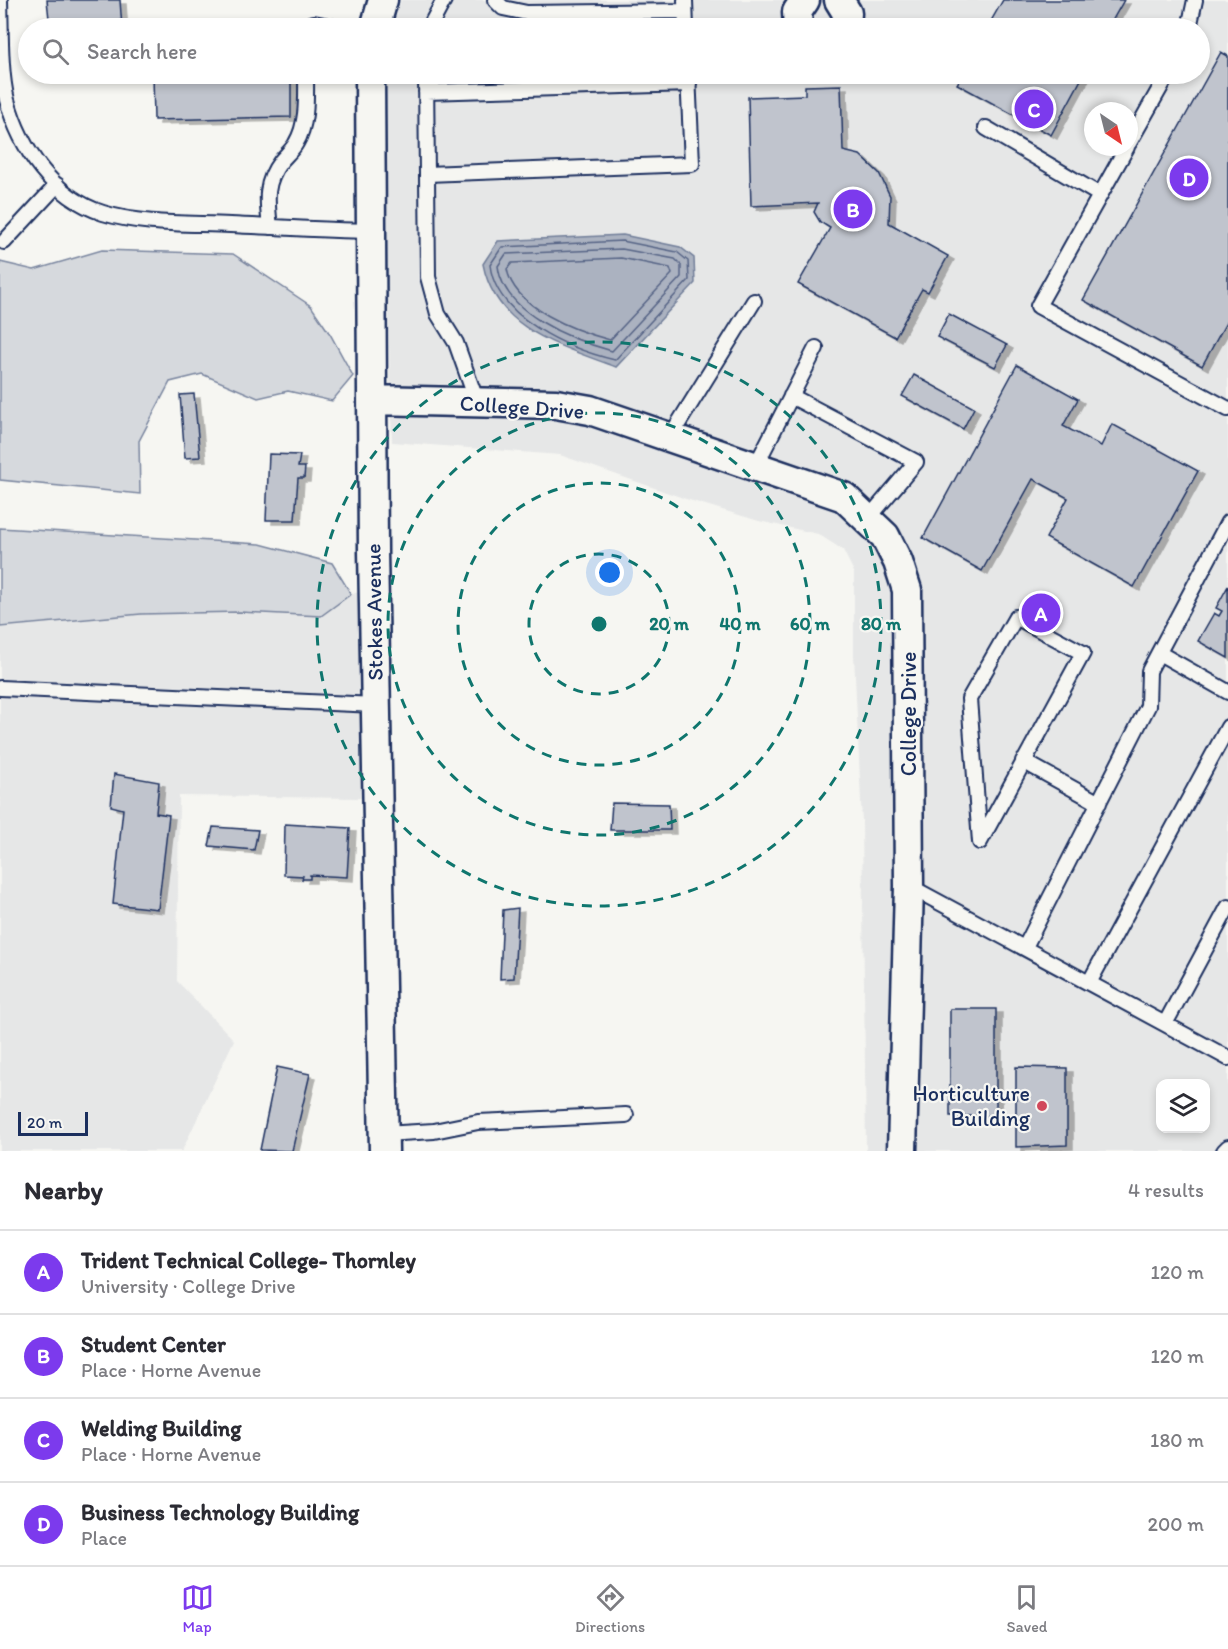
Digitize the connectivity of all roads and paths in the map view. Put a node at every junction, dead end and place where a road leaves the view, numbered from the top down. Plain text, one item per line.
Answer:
1 (0, 0) edge
2 (383, 0) edge
3 (444, 0) edge
4 (495, 0) edge
5 (534, 0) edge
6 (805, 0) edge
7 (839, 0) edge
8 (1195, 0) edge
9 (685, 6) edge
10 (527, 14) junction
11 (378, 18) edge
12 (434, 18) edge
13 (797, 18) edge
14 (847, 18) edge
15 (1191, 18) edge
16 (306, 84) edge
17 (370, 84) edge
18 (426, 84) edge
19 (588, 84) edge
20 (689, 84) edge
21 (1162, 84) edge
22 (426, 92) junction
23 (1138, 127) edge
24 (986, 128) dead end
25 (1122, 156) edge
26 (427, 174) junction
27 (57, 185) junction
28 (1100, 195) junction
29 (270, 227) junction
30 (370, 231) junction
31 (4, 242) dead end
32 (754, 301) dead end
33 (816, 348) dead end
34 (791, 396) junction
35 (373, 400) junction
36 (477, 402) junction
37 (1228, 409) edge
38 (670, 437) junction
39 (755, 466) junction
40 (867, 520) junction
41 (1228, 522) edge
42 (1159, 652) junction
43 (0, 688) edge
44 (1228, 692) edge
45 (376, 705) junction
46 (1228, 727) edge
47 (1023, 761) junction
48 (1099, 802) junction
49 (909, 886) junction
50 (1228, 907) edge
51 (1025, 947) junction
52 (1089, 983) junction
53 (1165, 1024) junction
54 (1228, 1058) edge
55 (626, 1115) dead end
56 (384, 1142) edge
57 (1228, 1147) edge
58 (902, 1151) edge
59 (1224, 1151) edge

1 - 27 lane
2 - 11 street
3 - 12 lane
4 - 10 lane
5 - 10 lane
6 - 13 street
7 - 14 street
8 - 15 lane
9 - 10 lane
16 - 29 lane
17 - 30 street, Stokes Avenue
18 - 22 lane
19 - 22 lane
20 - 26 lane
21 - 23 lane
22 - 26 lane
24 - 28 lane
25 - 28 lane
26 - 36 lane
27 - 29 lane
27 - 31 lane
28 - 37 lane
29 - 30 lane
30 - 35 street, Stokes Avenue
32 - 38 lane
33 - 34 lane
34 - 39 lane
34 - 40 lane
35 - 36 street, College Drive
35 - 45 street, Stokes Avenue
36 - 38 street, College Drive
38 - 39 street, College Drive
39 - 40 street, College Drive
40 - 49 street, College Drive
41 - 42 lane
42 - 44 lane
42 - 48 lane
43 - 45 lane
45 - 56 street, Stokes Avenue
46 - 52 lane
47 - 47 lane
47 - 48 lane
48 - 51 lane
49 - 51 lane
49 - 58 street, College Drive
50 - 53 lane
51 - 52 lane
52 - 53 lane
53 - 54 lane
55 - 56 lane
57 - 59 lane

